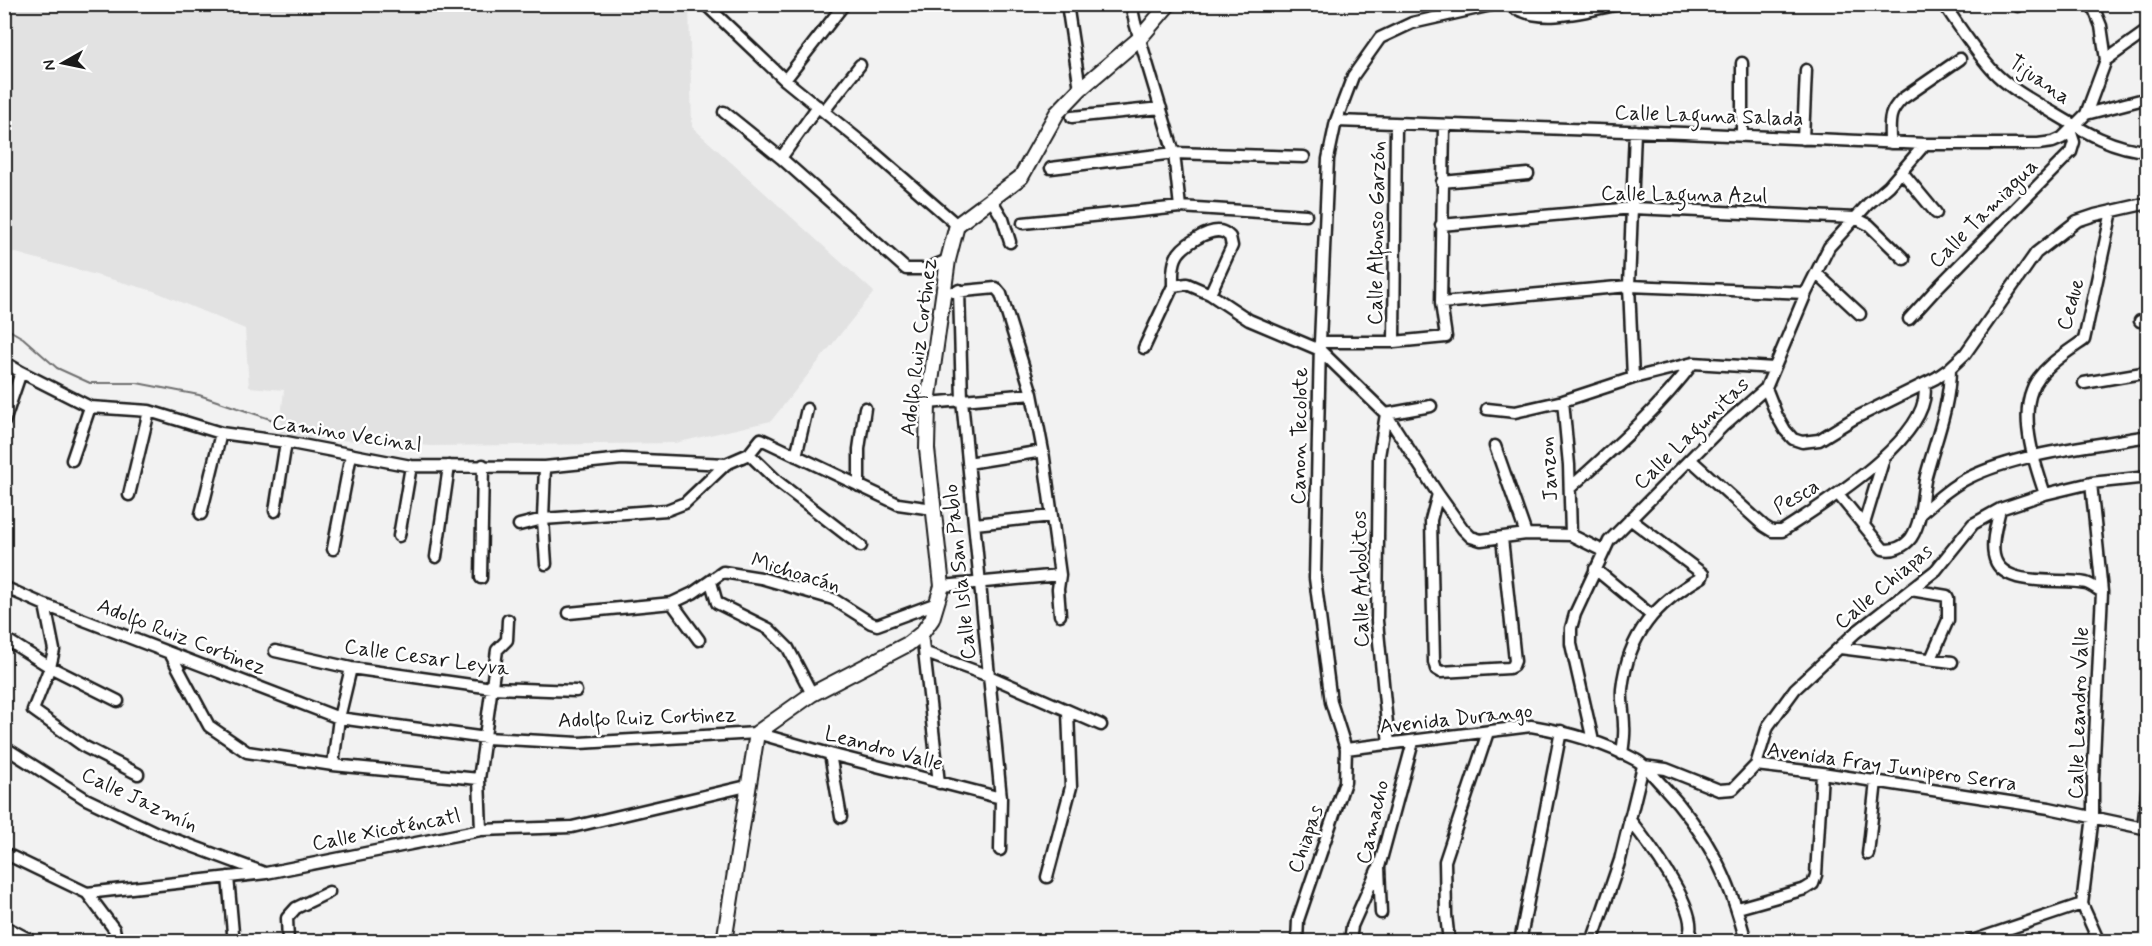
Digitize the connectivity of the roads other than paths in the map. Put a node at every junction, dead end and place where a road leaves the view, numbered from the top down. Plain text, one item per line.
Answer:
1 (705, 4) edge
2 (841, 4) edge
3 (1067, 4) edge
4 (1131, 4) edge
5 (1169, 4) edge
6 (1496, 4) edge
7 (1533, 4) edge
8 (1620, 4) edge
9 (1944, 4) edge
10 (2092, 4) edge
11 (1512, 7) edge
12 (2148, 30) edge
13 (1140, 38) junction
14 (1960, 59) dead end
15 (2106, 60) junction
16 (1742, 63) dead end
17 (860, 65) dead end
18 (1806, 70) dead end
19 (785, 80) junction
20 (1080, 89) junction
21 (2148, 98) edge
22 (1161, 108) junction
23 (821, 109) junction
24 (724, 112) dead end
25 (2086, 114) junction
26 (1072, 117) dead end
27 (1336, 121) junction
28 (1396, 124) junction
29 (1444, 126) junction
30 (2072, 128) junction
31 (1635, 131) junction
32 (1742, 136) junction
33 (1803, 139) junction
34 (1890, 143) junction
35 (1925, 144) junction
36 (2148, 151) edge
37 (1174, 153) junction
38 (1304, 157) dead end
39 (781, 158) junction
40 (1051, 168) dead end
41 (1902, 172) junction
42 (1528, 174) dead end
43 (1442, 182) junction
44 (991, 199) junction
45 (2148, 203) edge
46 (1180, 207) junction
47 (1633, 208) junction
48 (2112, 211) junction
49 (1936, 213) dead end
50 (1306, 215) dead end
51 (1855, 218) junction
52 (1023, 223) dead end
53 (957, 225) junction
54 (1441, 225) junction
55 (1010, 242) dead end
56 (1904, 259) dead end
57 (948, 260) junction
58 (1816, 273) junction
59 (1173, 286) junction
60 (1629, 286) junction
61 (959, 290) junction
62 (944, 293) junction
63 (1806, 293) junction
64 (1210, 294) junction
65 (1441, 303) junction
66 (1860, 314) dead end
67 (1909, 319) dead end
68 (1394, 342) junction
69 (1320, 346) junction
70 (1144, 348) dead end
71 (4, 362) edge
72 (1693, 363) junction
73 (1774, 368) junction
74 (1950, 368) junction
75 (21, 372) junction
76 (2148, 372) edge
77 (1633, 378) junction
78 (2084, 383) dead end
79 (1924, 384) junction
80 (1766, 388) junction
81 (1032, 394) junction
82 (962, 400) junction
83 (1563, 401) junction
84 (928, 403) junction
85 (1431, 406) dead end
86 (90, 407) junction
87 (865, 408) dead end
88 (807, 409) dead end
89 (1487, 409) dead end
90 (149, 411) junction
91 (1386, 414) junction
92 (4, 422) edge
93 (221, 433) junction
94 (2148, 436) edge
95 (286, 442) junction
96 (1496, 446) dead end
97 (1043, 452) junction
98 (749, 454) junction
99 (351, 455) junction
100 (796, 456) junction
101 (2033, 456) junction
102 (1884, 458) junction
103 (72, 460) dead end
104 (1691, 460) junction
105 (968, 463) junction
106 (726, 464) junction
107 (483, 465) junction
108 (411, 466) junction
109 (449, 466) junction
110 (545, 466) junction
111 (2148, 477) edge
112 (2091, 483) junction
113 (859, 486) junction
114 (1570, 488) junction
115 (1438, 494) junction
116 (1838, 494) junction
117 (2045, 494) junction
118 (129, 495) dead end
119 (933, 509) junction
120 (2000, 509) junction
121 (275, 512) dead end
122 (1920, 513) junction
123 (201, 514) dead end
124 (1052, 516) junction
125 (543, 519) junction
126 (1630, 519) junction
127 (975, 524) junction
128 (1864, 524) junction
129 (519, 525) dead end
130 (1526, 534) junction
131 (1571, 535) junction
132 (399, 536) dead end
133 (1502, 538) junction
134 (861, 546) dead end
135 (333, 549) dead end
136 (1603, 551) junction
137 (436, 557) dead end
138 (546, 564) dead end
139 (1595, 569) junction
140 (1060, 575) junction
141 (481, 578) dead end
142 (711, 582) junction
143 (982, 584) junction
144 (942, 586) junction
145 (4, 587) edge
146 (1911, 590) junction
147 (2102, 592) junction
148 (672, 603) junction
149 (938, 603) junction
150 (45, 605) junction
151 (569, 614) dead end
152 (1060, 615) dead end
153 (1651, 615) junction
154 (508, 620) dead end
155 (922, 633) junction
156 (4, 638) edge
157 (699, 640) dead end
158 (1840, 648) junction
159 (275, 651) dead end
160 (926, 653) junction
161 (171, 655) junction
162 (1931, 659) junction
163 (1952, 662) dead end
164 (50, 667) junction
165 (351, 668) junction
166 (989, 676) junction
167 (492, 688) junction
168 (576, 691) dead end
169 (812, 694) junction
170 (118, 701) dead end
171 (1068, 712) junction
172 (339, 718) junction
173 (1101, 725) dead end
174 (1561, 731) junction
175 (1488, 732) junction
176 (757, 734) junction
177 (486, 738) junction
178 (1593, 741) junction
179 (1413, 742) junction
180 (1389, 744) junction
181 (4, 747) edge
182 (1346, 748) junction
183 (830, 754) junction
184 (1622, 754) junction
185 (333, 765) junction
186 (1756, 765) junction
187 (1643, 766) junction
188 (1822, 773) junction
189 (138, 774) dead end
190 (479, 778) junction
191 (1876, 781) junction
192 (939, 783) junction
193 (2148, 783) edge
194 (747, 786) junction
195 (1001, 798) junction
196 (2093, 816) junction
197 (842, 817) dead end
198 (1629, 819) junction
199 (2145, 829) edge
200 (481, 830) junction
201 (1000, 850) dead end
202 (4, 854) edge
203 (1868, 854) dead end
204 (1378, 867) junction
205 (266, 873) junction
206 (1047, 877) dead end
207 (228, 878) junction
208 (329, 892) dead end
209 (87, 893) junction
210 (2082, 904) junction
211 (1738, 908) junction
212 (1381, 913) dead end
213 (4, 926) edge
214 (233, 933) dead end
215 (1452, 941) edge
216 (34, 942) edge
217 (117, 942) edge
218 (288, 942) edge
219 (724, 942) edge
220 (1297, 942) edge
221 (1350, 942) edge
222 (1520, 942) edge
223 (1592, 942) edge
224 (1681, 942) edge
225 (1746, 942) edge
226 (1969, 942) edge
227 (2099, 942) edge

1 - 19 street
2 - 19 street
3 - 20 street
4 - 13 street
5 - 13 main road
6 - 27 street, Canon Tecolote
7 - 11 street
8 - 11 street
9 - 30 street, Tijuana
10 - 15 street
12 - 15 street
13 - 20 main road
13 - 22 street
14 - 34 street
15 - 25 street
16 - 32 street
17 - 23 street
18 - 33 street
19 - 23 street
20 - 44 main road
21 - 25 street
22 - 26 street
22 - 37 street
23 - 39 street
23 - 53 street
24 - 39 street
25 - 30 street
27 - 28 street, Calle Laguna Salada
27 - 69 street, Canon Tecolote
28 - 29 street, Calle Laguna Salada
28 - 68 street, Calle Alfonso Garzón
29 - 31 street, Calle Laguna Salada
29 - 43 street
30 - 35 street, Calle Laguna Salada
30 - 36 street, Tijuana
30 - 67 street, Calle Tamiagua
31 - 32 street, Calle Laguna Salada
31 - 47 street
32 - 33 street, Calle Laguna Salada
33 - 34 street, Calle Laguna Salada
34 - 35 street, Calle Laguna Salada
35 - 41 street, Calle Lagunitas
37 - 38 street
37 - 40 street
37 - 46 street
39 - 57 street
41 - 49 street
41 - 51 street, Calle Lagunitas
42 - 43 street
43 - 54 street
44 - 53 main road
44 - 55 street
45 - 48 street
46 - 50 street
46 - 52 street
47 - 51 street, Calle Laguna Azul
47 - 54 street, Calle Laguna Azul
47 - 60 street
48 - 74 street
48 - 101 street, Cedue
51 - 56 street
51 - 58 street, Calle Lagunitas
53 - 57 main road, Adolfo Ruiz Cortinez
54 - 65 street
57 - 62 main road, Adolfo Ruiz Cortinez
58 - 63 street, Calle Lagunitas
58 - 66 street
59 - 64 street
59 - 64 street
59 - 70 street
60 - 63 street
60 - 65 street
60 - 77 street
61 - 62 street
61 - 81 street
61 - 82 street, Calle Isla San Pablo
62 - 84 main road, Adolfo Ruiz Cortinez
63 - 73 street, Calle Lagunitas
64 - 69 street
65 - 68 street
68 - 69 street
69 - 91 street
69 - 182 street, Canon Tecolote
71 - 75 street, Camino Vecinal
72 - 73 street
72 - 77 street
72 - 114 street
73 - 80 street, Calle Lagunitas
74 - 79 street
74 - 122 street
75 - 86 street, Camino Vecinal
75 - 92 street
76 - 78 street
77 - 83 street
79 - 80 street
79 - 102 street
80 - 104 street, Calle Lagunitas
81 - 82 street
81 - 97 street
82 - 84 street
82 - 105 street, Calle Isla San Pablo
83 - 89 street
83 - 114 street, Janzon
84 - 119 main road, Adolfo Ruiz Cortinez
85 - 91 street
86 - 90 street, Camino Vecinal
86 - 103 street
87 - 113 street
88 - 100 street
90 - 93 street, Camino Vecinal
90 - 118 street
91 - 115 street
91 - 180 street, Calle Arbolitos
93 - 95 street, Camino Vecinal
93 - 123 street
94 - 101 street
95 - 99 street, Camino Vecinal
95 - 121 street
96 - 130 street
97 - 105 street
97 - 124 street
98 - 100 street, Camino Vecinal
98 - 106 street, Camino Vecinal
98 - 134 street
99 - 108 street, Camino Vecinal
99 - 135 street
100 - 113 street
101 - 117 street, Cedue
101 - 122 street
102 - 116 street, Pesca
102 - 128 street
104 - 116 street, Pesca
104 - 126 street, Calle Lagunitas
105 - 127 street, Calle Isla San Pablo
106 - 110 street, Camino Vecinal
106 - 125 street
107 - 109 street, Camino Vecinal
107 - 110 street, Camino Vecinal
107 - 141 street
108 - 109 street, Camino Vecinal
108 - 132 street
109 - 137 street
110 - 125 street
111 - 112 street, Calle Chiapas
112 - 117 street, Calle Chiapas
112 - 147 street, Calle Leandro Valle
113 - 119 street
114 - 131 street, Janzon
115 - 133 street
115 - 133 street
116 - 128 street
117 - 120 street, Calle Chiapas
119 - 144 main road, Adolfo Ruiz Cortinez
120 - 146 street, Calle Chiapas
120 - 147 street
122 - 128 street
124 - 127 street
124 - 140 street
125 - 129 street
125 - 138 street
126 - 136 street, Calle Lagunitas
126 - 153 street
127 - 143 street, Calle Isla San Pablo
130 - 131 street
130 - 133 street
131 - 136 street
136 - 139 street, Calle Lagunitas
139 - 153 street
139 - 178 street, Calle Lagunitas
140 - 143 street
140 - 152 street
142 - 148 street
142 - 149 street, Michoacán
142 - 169 street
143 - 144 street
143 - 166 street, Calle Isla San Pablo
144 - 149 main road, Adolfo Ruiz Cortinez
145 - 150 street, Adolfo Ruiz Cortinez
146 - 158 street, Calle Chiapas
146 - 162 street
147 - 196 street, Calle Leandro Valle
148 - 151 street
148 - 157 street
149 - 155 main road, Adolfo Ruiz Cortinez
150 - 161 street, Adolfo Ruiz Cortinez
150 - 164 street
153 - 184 street
154 - 167 street
155 - 160 street
155 - 169 main road, Adolfo Ruiz Cortinez
156 - 164 street
158 - 162 street
158 - 186 street, Calle Chiapas
159 - 165 street, Calle Cesar Leyva
160 - 166 street
160 - 192 street
161 - 172 street, Adolfo Ruiz Cortinez
161 - 185 street
162 - 163 street
164 - 170 street
164 - 189 street
165 - 167 street, Calle Cesar Leyva
165 - 172 street
166 - 171 street
166 - 195 street, Calle Isla San Pablo
167 - 168 street, Calle Cesar Leyva
167 - 177 street
169 - 176 main road, Adolfo Ruiz Cortinez
171 - 173 street
171 - 206 street
172 - 177 street, Adolfo Ruiz Cortinez
172 - 185 street
174 - 175 street, Avenida Durango
174 - 178 street, Avenida Durango
174 - 222 street
175 - 179 street, Avenida Durango
175 - 215 street
176 - 177 street, Adolfo Ruiz Cortinez
176 - 183 street, Leandro Valle
176 - 194 main road
177 - 190 street
178 - 184 street, Avenida Durango
179 - 180 street, Avenida Durango
179 - 204 street, Camacho
180 - 182 street, Avenida Durango
181 - 205 street, Calle Jazmín
182 - 220 street, Chiapas
183 - 192 street, Leandro Valle
183 - 197 street
184 - 187 street, Avenida Durango
185 - 190 street
186 - 187 street, Avenida Fray Junipero Serra
186 - 188 street, Avenida Fray Junipero Serra
187 - 198 street
187 - 211 street, Avenida Durango
188 - 191 street, Avenida Fray Junipero Serra
188 - 211 street
190 - 200 street
191 - 196 street, Avenida Fray Junipero Serra
191 - 203 street
192 - 195 street, Leandro Valle
193 - 199 street
194 - 200 street, Calle Xicoténcatl
194 - 219 main road
195 - 201 street, Calle Isla San Pablo
196 - 199 street, Avenida Fray Junipero Serra
196 - 210 street, Calle Leandro Valle
198 - 223 street
198 - 224 street
200 - 205 street, Calle Xicoténcatl
202 - 209 street
204 - 212 street, Camacho
204 - 221 street
205 - 207 street, Calle Xicoténcatl
207 - 209 street, Calle Xicoténcatl
207 - 214 street
208 - 218 street
209 - 217 street
210 - 226 street
210 - 227 street
211 - 225 street, Avenida Durango
213 - 216 street

